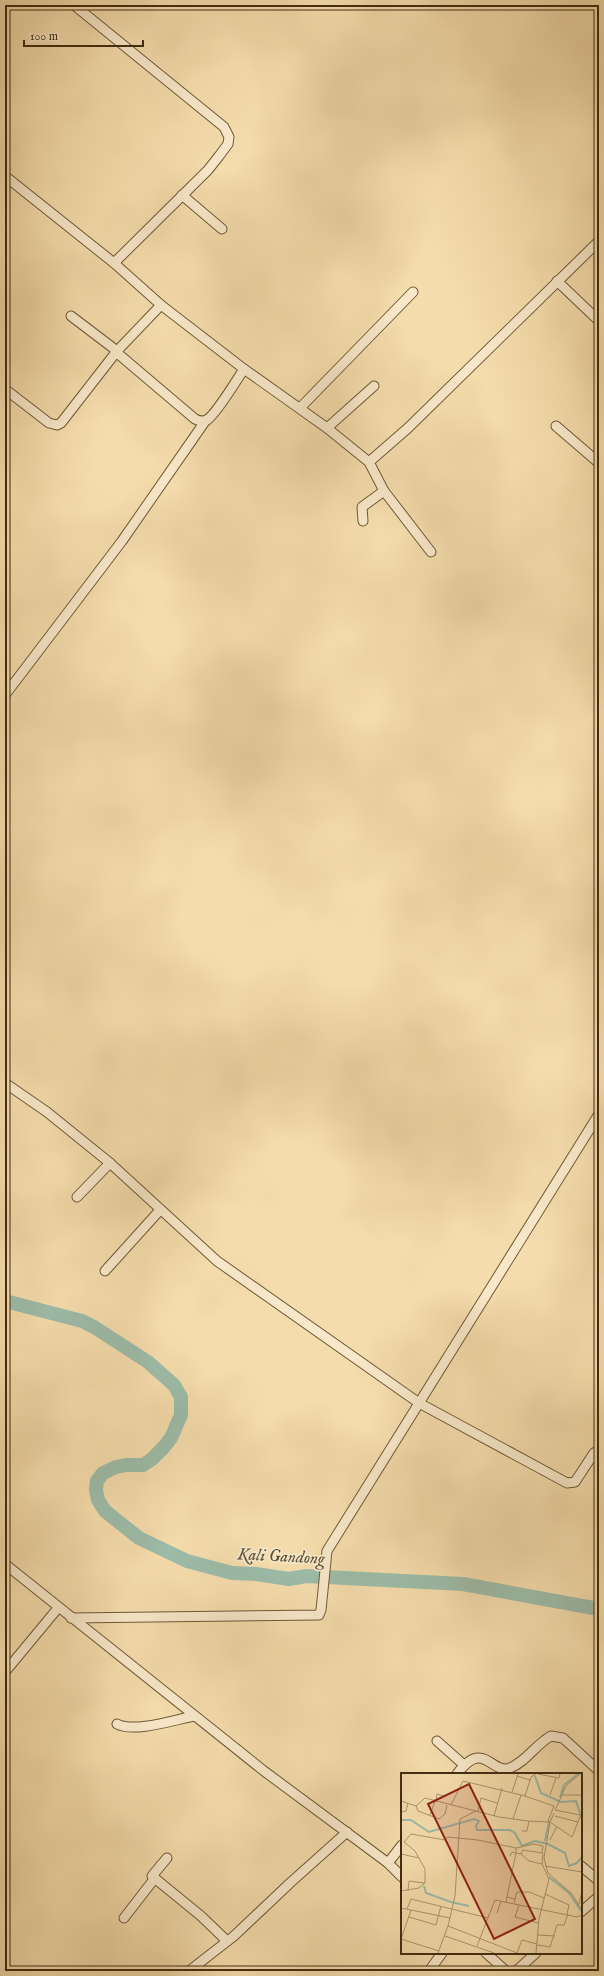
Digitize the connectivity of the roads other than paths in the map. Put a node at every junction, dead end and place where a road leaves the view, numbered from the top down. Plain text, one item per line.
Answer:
1 (74, 5) edge
2 (5, 176) edge
3 (182, 195) junction
4 (222, 229) dead end
5 (599, 241) edge
6 (114, 263) junction
7 (557, 281) junction
8 (413, 292) dead end
9 (161, 304) junction
10 (71, 316) dead end
11 (599, 321) edge
12 (116, 351) junction
13 (244, 369) junction
14 (374, 386) dead end
15 (5, 389) edge
16 (300, 408) junction
17 (206, 420) junction
18 (556, 426) dead end
19 (327, 428) junction
20 (369, 462) junction
21 (599, 463) edge
22 (384, 491) junction
23 (363, 521) dead end
24 (431, 552) dead end
25 (5, 695) edge
26 (5, 1083) edge
27 (599, 1114) edge
28 (110, 1163) junction
29 (77, 1197) dead end
30 (160, 1210) junction
31 (105, 1271) dead end
32 (419, 1403) junction
33 (599, 1450) edge
34 (5, 1564) edge
35 (58, 1608) junction
36 (71, 1618) junction
37 (5, 1672) edge
38 (194, 1716) junction
39 (117, 1724) dead end
40 (437, 1741) dead end
41 (464, 1765) junction
42 (599, 1772) edge
43 (458, 1773) edge
44 (347, 1832) junction
45 (401, 1846) edge
46 (167, 1858) dead end
47 (388, 1864) junction
48 (582, 1867) edge
49 (401, 1875) edge
50 (155, 1878) junction
51 (599, 1881) edge
52 (599, 1896) edge
53 (582, 1911) edge
54 (124, 1918) dead end
55 (227, 1941) junction
56 (441, 1954) edge
57 (487, 1954) edge
58 (535, 1954) edge
59 (501, 1969) edge
60 (190, 1971) edge
61 (429, 1971) edge
62 (516, 1971) edge

1 - 3 street
2 - 6 street
3 - 4 street
3 - 6 street
5 - 7 street
6 - 9 street
7 - 11 street
7 - 20 street
8 - 16 street
9 - 12 street
9 - 13 street
10 - 12 street
12 - 15 street
12 - 17 street
13 - 16 street
13 - 17 street
14 - 19 street
16 - 19 street
17 - 25 street
18 - 21 street
19 - 20 street
20 - 22 street
22 - 23 street
22 - 24 street
26 - 28 street
27 - 32 street
28 - 29 street
28 - 30 street
30 - 31 street
30 - 32 street
32 - 33 street
32 - 36 street
34 - 35 street
35 - 36 street
35 - 37 street
36 - 38 street
38 - 39 street
38 - 44 street
40 - 41 street
41 - 42 street
41 - 43 street
44 - 47 street
44 - 55 street
45 - 47 street
46 - 50 street
47 - 49 street
48 - 51 street
50 - 54 street
50 - 55 street
52 - 53 street
55 - 60 street
56 - 61 street
57 - 59 street
58 - 62 street

